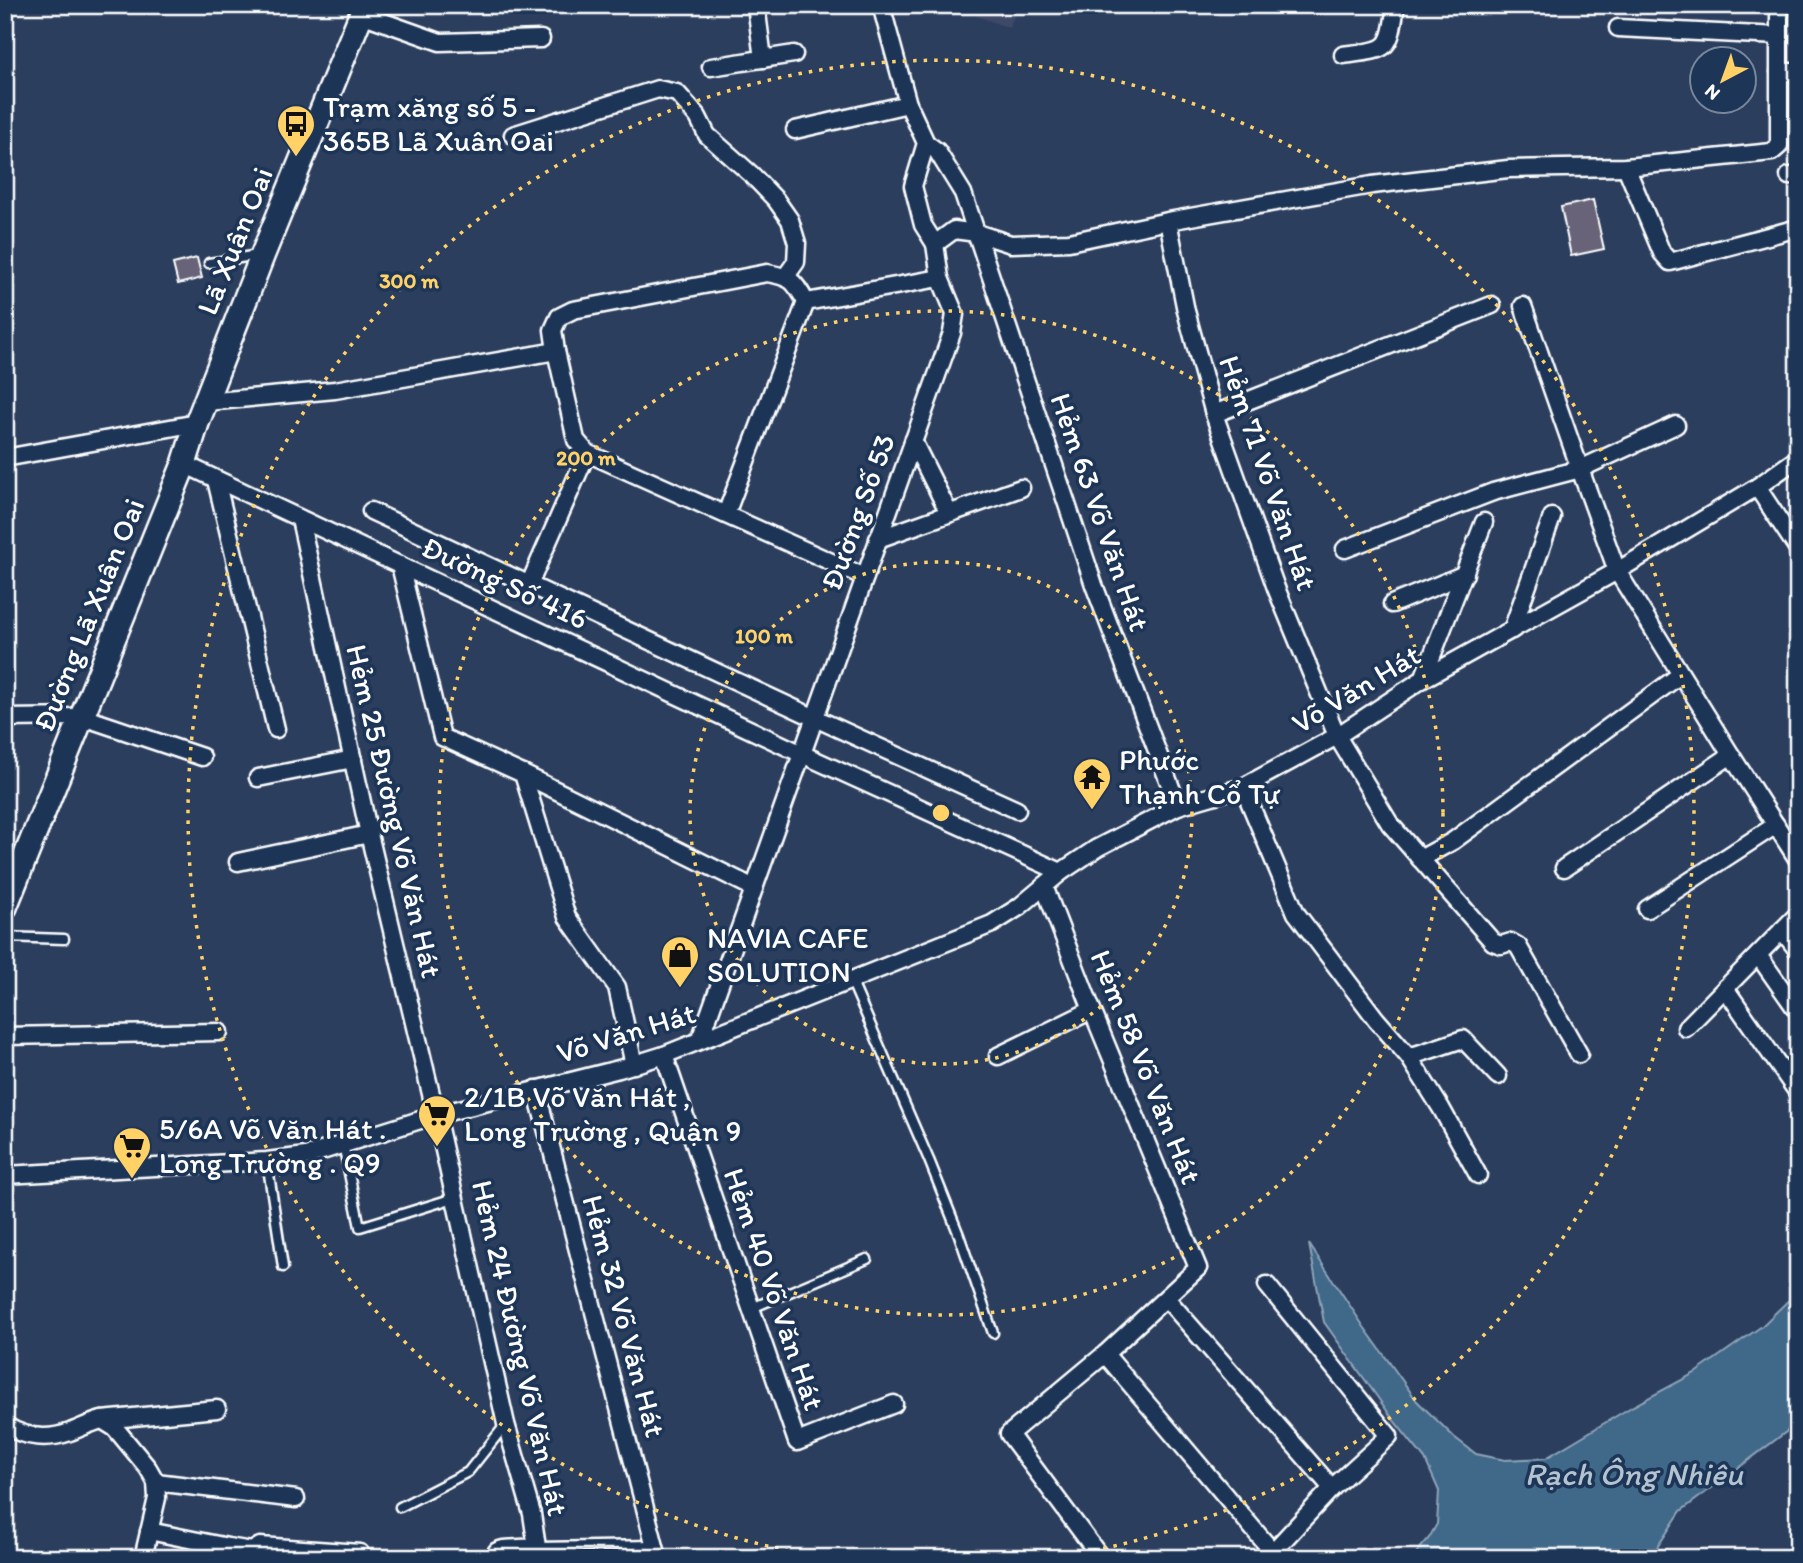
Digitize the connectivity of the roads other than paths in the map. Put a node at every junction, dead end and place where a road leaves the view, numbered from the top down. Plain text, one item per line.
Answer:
1 (756, 5) edge
2 (881, 5) edge
3 (1396, 5) edge
4 (1781, 5) edge
5 (363, 10) edge
6 (1618, 28) dead end
7 (1779, 36) junction
8 (541, 39) dead end
9 (794, 54) dead end
10 (1343, 55) dead end
11 (763, 59) junction
12 (711, 67) dead end
13 (1779, 72) junction
14 (1798, 72) edge
15 (908, 104) junction
16 (795, 130) dead end
17 (513, 135) dead end
18 (926, 143) junction
19 (1626, 167) junction
20 (1168, 221) junction
21 (1798, 228) edge
22 (977, 233) junction
23 (935, 244) junction
24 (263, 254) junction
25 (209, 263) dead end
26 (786, 276) junction
27 (940, 278) junction
28 (806, 302) junction
29 (1492, 306) dead end
30 (1523, 306) dead end
31 (556, 351) junction
32 (206, 402) junction
33 (1214, 414) junction
34 (197, 423) junction
35 (1676, 425) dead end
36 (913, 442) junction
37 (587, 453) junction
38 (5, 458) edge
39 (1798, 458) edge
40 (184, 464) junction
41 (1580, 469) junction
42 (216, 480) junction
43 (1021, 488) dead end
44 (1757, 488) junction
45 (371, 511) dead end
46 (949, 513) junction
47 (726, 514) junction
48 (1552, 517) dead end
49 (300, 519) junction
50 (1484, 522) dead end
51 (878, 540) junction
52 (1345, 549) dead end
53 (1798, 549) edge
54 (400, 565) junction
55 (1617, 571) junction
56 (1465, 574) junction
57 (865, 577) junction
58 (529, 585) junction
59 (1392, 604) dead end
60 (1512, 630) junction
61 (1681, 675) junction
62 (1423, 680) junction
63 (83, 717) junction
64 (5, 718) edge
65 (815, 718) junction
66 (276, 729) dead end
67 (1337, 736) junction
68 (802, 754) junction
69 (1731, 755) junction
70 (202, 757) dead end
71 (353, 759) junction
72 (523, 775) junction
73 (258, 778) dead end
74 (1243, 787) junction
75 (1178, 807) junction
76 (1017, 810) dead end
77 (1776, 825) junction
78 (369, 834) junction
79 (1420, 859) junction
80 (1798, 860) edge
81 (238, 862) dead end
82 (1564, 867) dead end
83 (1061, 872) junction
84 (1044, 886) junction
85 (754, 888) junction
86 (5, 907) edge
87 (1647, 909) dead end
88 (1798, 915) edge
89 (1782, 930) junction
90 (5, 937) edge
91 (64, 939) dead end
92 (1798, 951) edge
93 (1758, 955) junction
94 (851, 981) junction
95 (1725, 988) junction
96 (1092, 1010) junction
97 (1798, 1012) edge
98 (1686, 1028) dead end
99 (219, 1032) dead end
100 (5, 1036) edge
101 (700, 1040) junction
102 (1579, 1054) dead end
103 (664, 1055) junction
104 (998, 1056) dead end
105 (1409, 1058) junction
106 (634, 1065) junction
107 (1498, 1076) dead end
108 (536, 1089) junction
109 (1798, 1093) edge
110 (436, 1115) junction
111 (343, 1144) junction
112 (267, 1161) junction
113 (5, 1175) edge
114 (1478, 1175) dead end
115 (455, 1198) junction
116 (867, 1259) dead end
117 (283, 1267) dead end
118 (1266, 1284) dead end
119 (1166, 1298) junction
120 (752, 1308) junction
121 (993, 1333) dead end
122 (1105, 1354) junction
123 (894, 1404) dead end
124 (217, 1409) dead end
125 (102, 1420) junction
126 (506, 1423) junction
127 (5, 1424) edge
128 (156, 1482) junction
129 (1332, 1488) junction
130 (296, 1499) dead end
131 (400, 1507) dead end
132 (149, 1531) junction
133 (537, 1547) junction
134 (656, 1551) edge
135 (360, 1553) dead end
136 (1270, 1554) edge
137 (143, 1558) edge
138 (493, 1558) edge
139 (1101, 1558) edge

1 - 11 street
2 - 15 street, Hẻm 63 Võ Văn Hát
3 - 10 street
4 - 7 street
5 - 8 street
5 - 24 main road, Lã Xuân Oai
6 - 7 street
7 - 13 street
9 - 11 street
11 - 12 street
13 - 14 street
13 - 19 street
15 - 16 street
15 - 18 street, Hẻm 63 Võ Văn Hát
17 - 26 street
18 - 22 street, Hẻm 63 Võ Văn Hát
18 - 23 street, Đường Số 53
19 - 20 street
19 - 21 street
20 - 22 street
20 - 33 street, Hẻm 71 Võ Văn Hát
22 - 23 street
22 - 75 street, Hẻm 63 Võ Văn Hát
23 - 27 street, Đường Số 53
24 - 25 lane
24 - 32 main road, Lã Xuân Oai
26 - 28 street
26 - 31 street
27 - 28 street
27 - 36 street, Đường Số 53
28 - 47 street
29 - 33 street
30 - 41 street
31 - 32 street
31 - 37 street
32 - 34 main road, Lã Xuân Oai
33 - 67 street, Hẻm 71 Võ Văn Hát
34 - 38 street
34 - 40 main road, Đường Lã Xuân Oai
35 - 41 street
36 - 46 street
36 - 51 street, Đường Số 53
37 - 47 street
37 - 58 street
39 - 44 street, Võ Văn Hát
40 - 42 street, Đường Số 416
40 - 63 main road, Đường Lã Xuân Oai
41 - 52 street
41 - 55 street
42 - 49 street, Đường Số 416
42 - 66 street
43 - 46 street
44 - 53 street
44 - 55 street, Võ Văn Hát
45 - 58 street
46 - 51 street
47 - 57 street
48 - 60 street
49 - 54 street, Đường Số 416
49 - 71 street, Hẻm 25 Đường Võ Văn Hát
50 - 56 street
51 - 57 street, Đường Số 53
54 - 68 street, Đường Số 416
54 - 72 street
55 - 60 street, Võ Văn Hát
55 - 61 street
56 - 59 street
56 - 62 street
57 - 65 street, Đường Số 53
58 - 65 street
60 - 62 street, Võ Văn Hát
61 - 69 street
61 - 79 street
62 - 67 street, Võ Văn Hát
63 - 64 street
63 - 70 street
63 - 86 main road, Đường Lã Xuân Oai
65 - 68 street, Đường Số 53
65 - 76 street
67 - 74 street, Võ Văn Hát
67 - 79 street, Hẻm 71 Võ Văn Hát
68 - 83 street, Đường Số 416
68 - 85 street, Đường Số 53
69 - 77 street
69 - 82 street
71 - 73 street
71 - 78 street, Hẻm 25 Đường Võ Văn Hát
72 - 85 street
72 - 106 street
74 - 75 street, Võ Văn Hát
74 - 105 street
75 - 83 street, Võ Văn Hát
77 - 80 street
77 - 87 street
78 - 81 street
78 - 110 street, Hẻm 25 Đường Võ Văn Hát
79 - 102 street, Hẻm 71 Võ Văn Hát
83 - 84 street, Võ Văn Hát
84 - 94 street, Võ Văn Hát
84 - 96 street, Hẻm 58 Võ Văn Hát
85 - 101 street, Đường Số 53
88 - 89 street
89 - 92 street
89 - 93 street
90 - 91 lane
93 - 95 street
93 - 97 street
94 - 101 street, Võ Văn Hát
94 - 121 lane
95 - 98 street
95 - 109 street
96 - 104 street
96 - 119 street, Hẻm 58 Võ Văn Hát
99 - 100 street
101 - 103 street, Võ Văn Hát
103 - 106 street, Võ Văn Hát
103 - 120 street, Hẻm 40 Võ Văn Hát
105 - 107 street
105 - 114 street
106 - 108 street, Võ Văn Hát
108 - 110 street, Võ Văn Hát
108 - 134 street, Hẻm 32 Võ Văn Hát
110 - 111 street, Võ Văn Hát
110 - 115 street, Hẻm 24 Đường Võ Văn Hát
111 - 112 street, Võ Văn Hát
111 - 115 lane
112 - 113 street, Võ Văn Hát
112 - 117 lane
115 - 126 street, Hẻm 24 Đường Võ Văn Hát
116 - 120 lane
118 - 129 street
119 - 122 street
119 - 129 street
120 - 123 street, Hẻm 40 Võ Văn Hát
122 - 136 street
122 - 139 street
124 - 125 street
125 - 127 street
125 - 128 street
126 - 131 lane
126 - 133 street, Hẻm 24 Đường Võ Văn Hát
128 - 130 street
128 - 132 street
129 - 136 street
132 - 135 street
132 - 137 street
133 - 134 lane
133 - 138 street, Hẻm 24 Đường Võ Văn Hát

